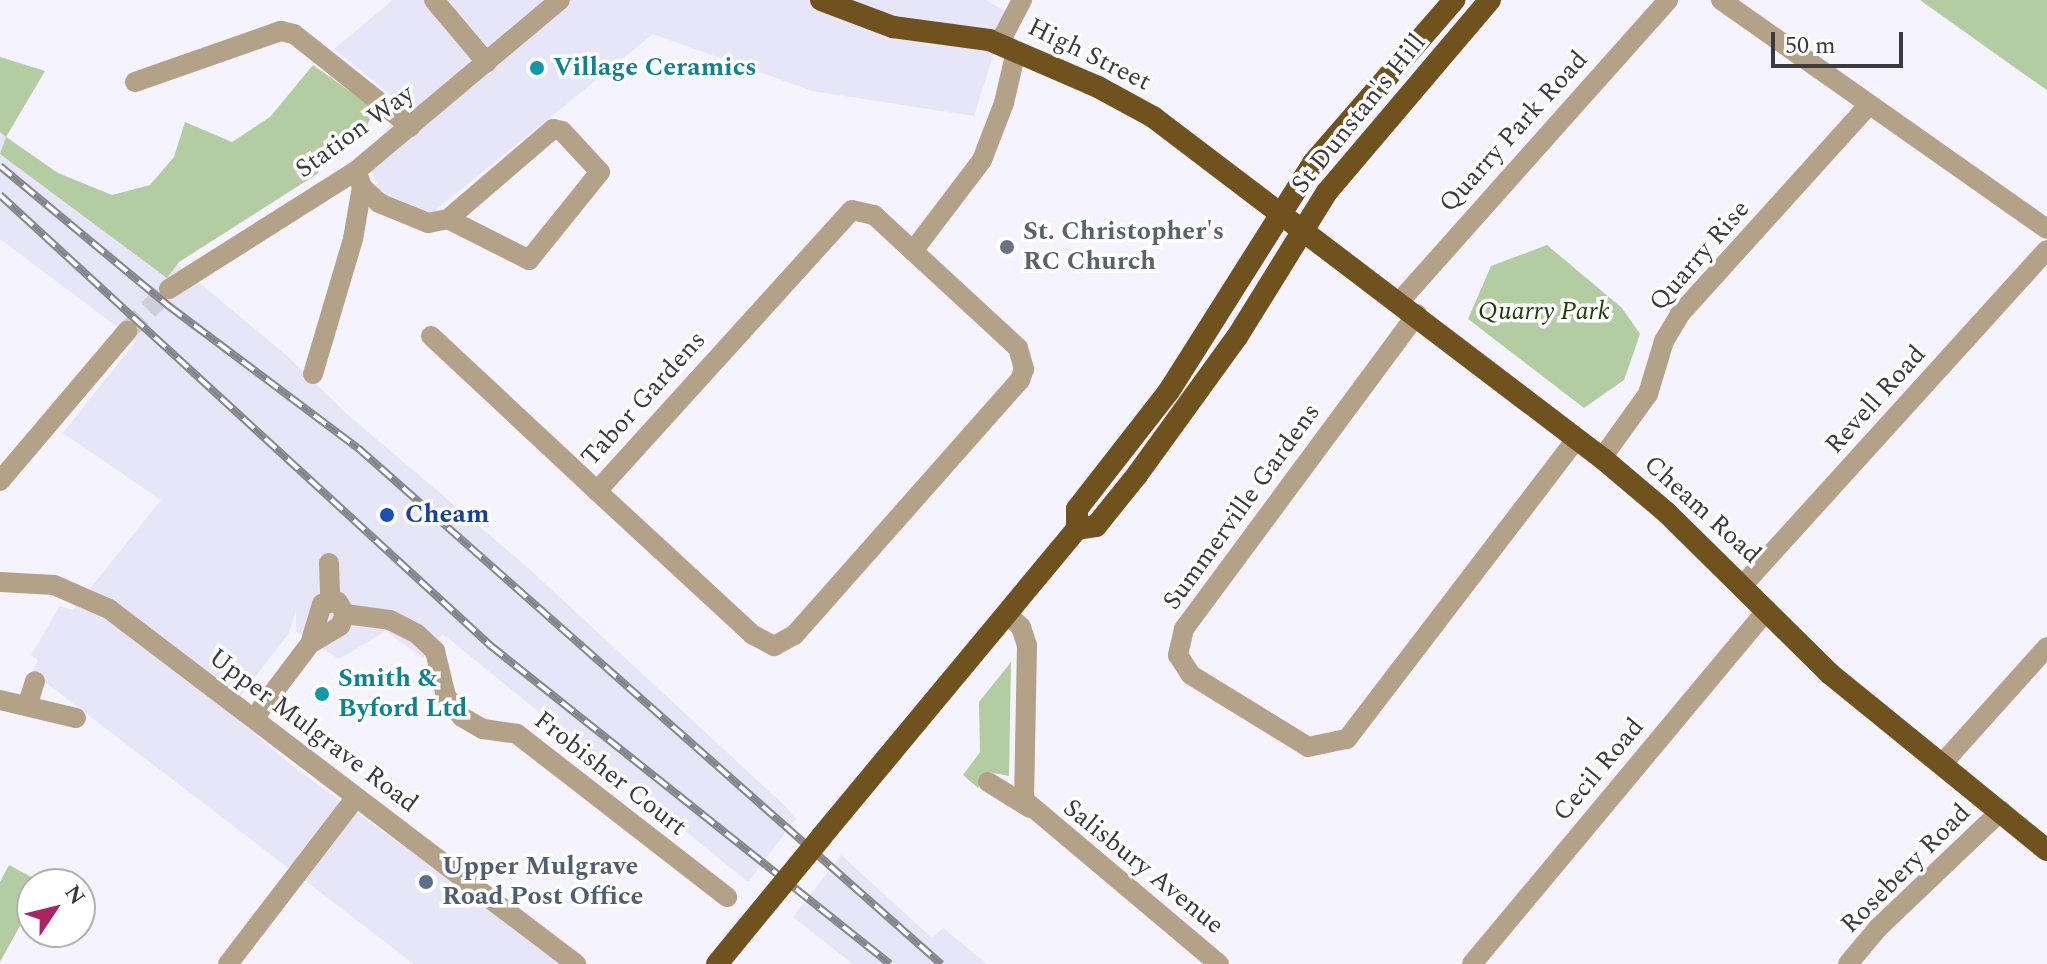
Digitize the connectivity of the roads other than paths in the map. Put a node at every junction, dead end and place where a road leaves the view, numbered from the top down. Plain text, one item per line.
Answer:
1 (434, 0) edge
2 (560, 0) edge
3 (821, 0) edge
4 (1022, 0) edge
5 (1454, 0) edge
6 (1490, 0) edge
7 (1668, 0) edge
8 (1721, 0) edge
9 (1007, 47) junction
10 (487, 63) junction
11 (135, 82) dead end
12 (1868, 106) junction
13 (411, 127) junction
14 (359, 179) junction
15 (1278, 212) junction
16 (448, 219) junction
17 (1304, 228) junction
18 (2047, 229) edge
19 (2047, 250) edge
20 (913, 251) junction
21 (169, 289) tunnel mouth
22 (1407, 316) junction
23 (127, 331) tunnel mouth
24 (431, 336) dead end
25 (313, 374) dead end
26 (1576, 439) junction
27 (1602, 458) junction
28 (1, 478) edge
29 (597, 491) junction
30 (1077, 529) junction
31 (329, 563) dead end
32 (0, 582) edge
33 (1743, 585) junction
34 (347, 610) junction
35 (1767, 610) junction
36 (1007, 614) junction
37 (2047, 647) edge
38 (35, 681) dead end
39 (0, 700) edge
40 (27, 706) junction
41 (76, 718) dead end
42 (254, 718) junction
43 (1942, 764) junction
44 (988, 782) dead end
45 (356, 797) junction
46 (1033, 811) junction
47 (2001, 811) junction
48 (2047, 850) edge
49 (727, 897) dead end
50 (228, 964) edge
51 (576, 964) edge
52 (717, 964) edge
53 (1219, 964) edge
54 (1472, 964) edge
55 (1848, 964) edge

1 - 10 street
2 - 10 street, Station Way
3 - 9 highway, High Street
4 - 9 street
5 - 15 highway, St Dunstan's Hill
6 - 17 highway, St Dunstan's Hill
7 - 22 street, Quarry Park Road
8 - 12 street
9 - 15 highway, High Street
9 - 20 street
10 - 13 street, Station Way
11 - 13 street
12 - 18 street
12 - 27 street, Quarry Rise
13 - 14 street, Station Way
14 - 16 street
14 - 21 street, Station Way
14 - 25 street
15 - 17 highway, High Street
15 - 30 highway, St Dunstan's Hill
16 - 16 street
17 - 22 highway, Cheam Road
17 - 30 highway, St Dunstan's Hill
19 - 33 street, Revell Road
20 - 29 street, Tabor Gardens
20 - 29 street, Tabor Gardens
22 - 26 highway, Cheam Road
22 - 26 street, Summerville Gardens
23 - 28 street
24 - 29 street
26 - 27 highway, Cheam Road
27 - 33 highway, Cheam Road
30 - 36 highway
31 - 34 street
32 - 42 street, Upper Mulgrave Road
33 - 35 highway, Cheam Road
34 - 42 street
34 - 49 street, Frobisher Court
35 - 43 highway, Cheam Road
35 - 54 street, Cecil Road
36 - 46 street, Salisbury Avenue
36 - 52 highway, bridge
37 - 43 street
38 - 40 street
39 - 40 street
40 - 41 street
42 - 45 street, Upper Mulgrave Road
43 - 47 highway, Cheam Road
44 - 46 street, Salisbury Avenue
45 - 50 street
45 - 51 street, Upper Mulgrave Road
46 - 53 street, Salisbury Avenue
47 - 48 highway, Cheam Road
47 - 55 street, Rosebery Road

